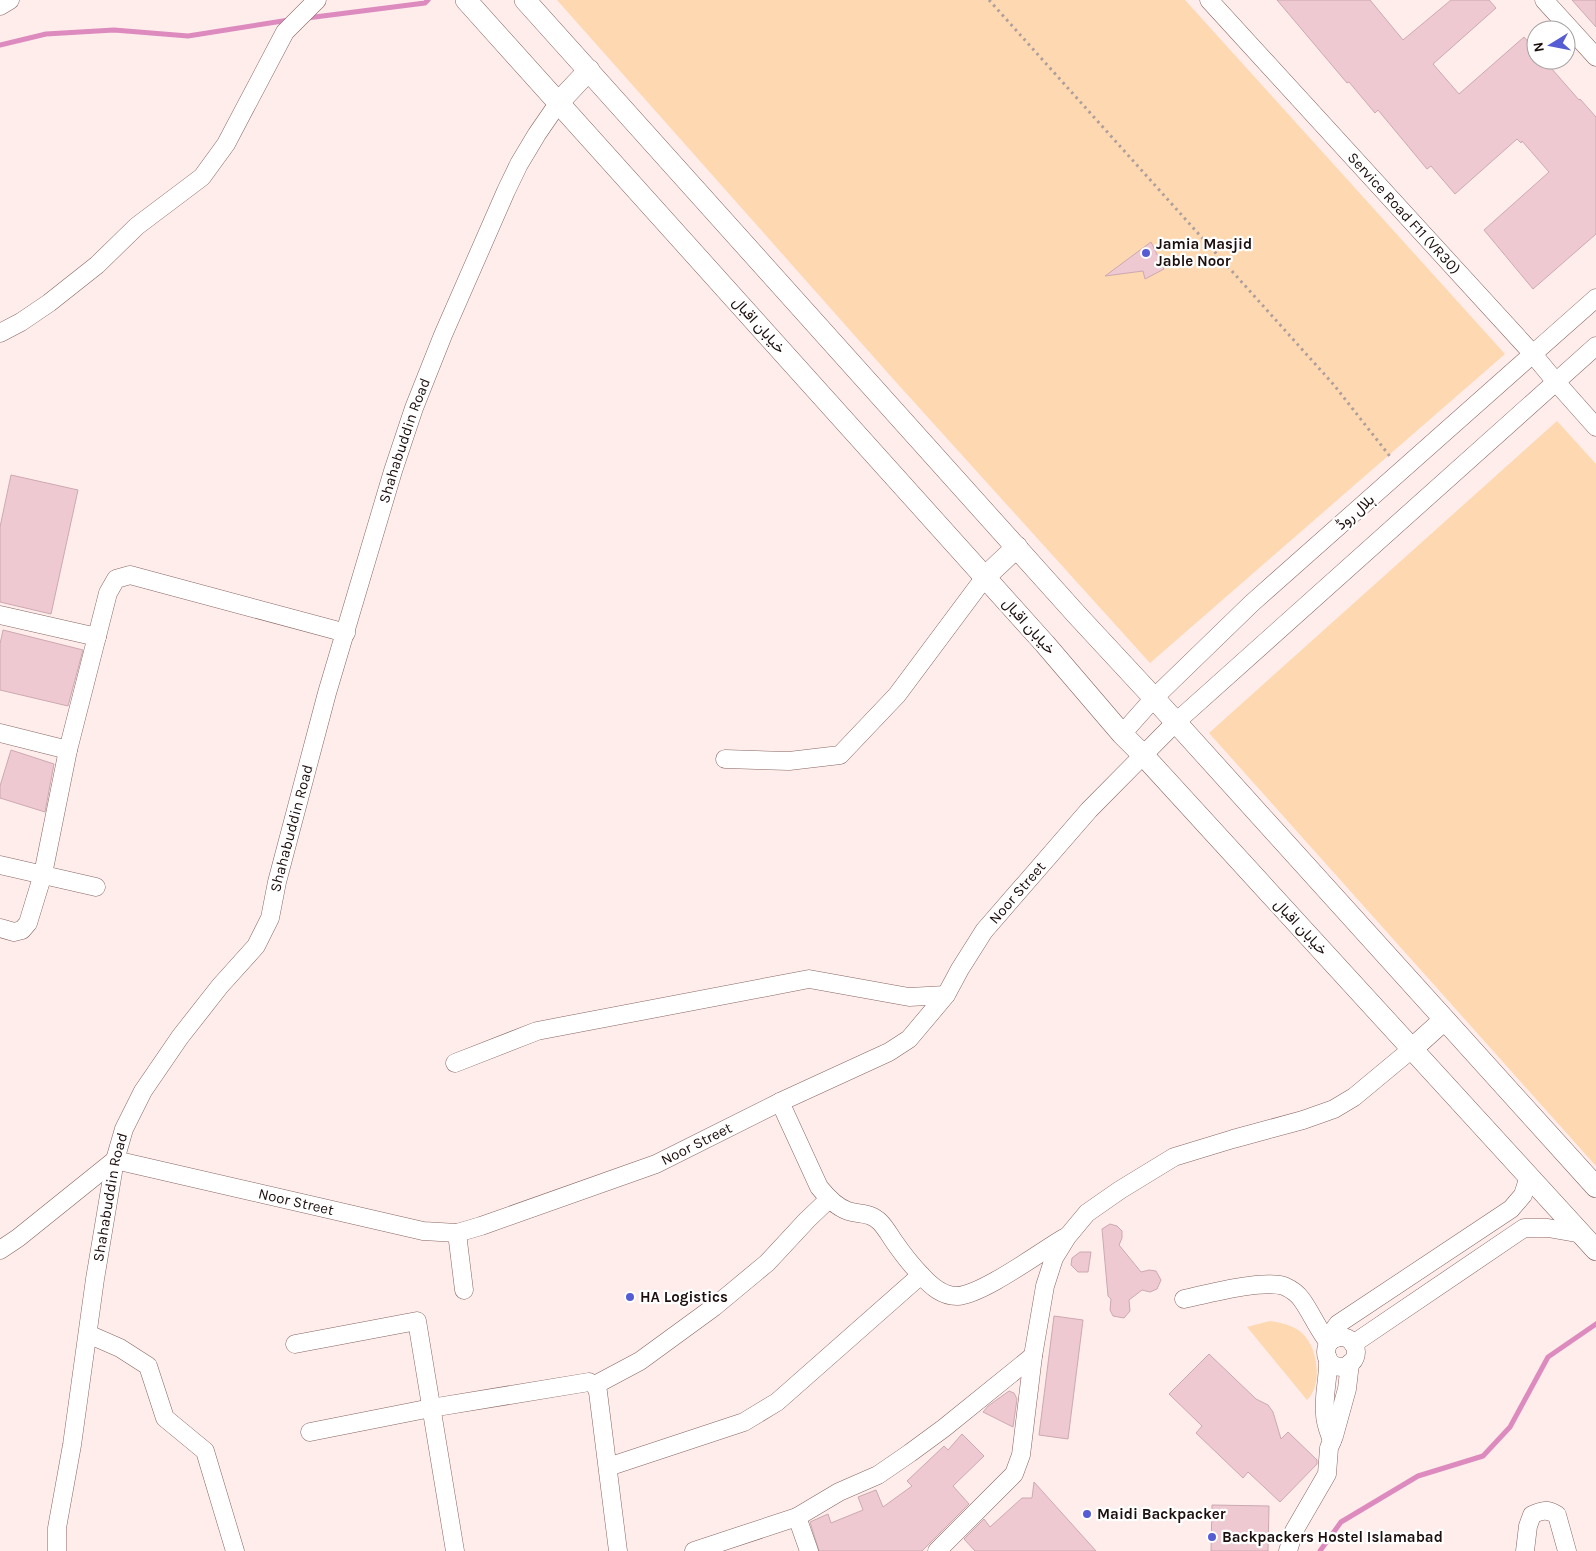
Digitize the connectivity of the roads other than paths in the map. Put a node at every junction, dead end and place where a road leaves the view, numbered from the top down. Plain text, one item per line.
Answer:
1 (10, 0) edge
2 (317, 0) edge
3 (526, 0) edge
4 (1209, 0) edge
5 (1544, 0) edge
6 (469, 3) edge
7 (0, 6) edge
8 (1596, 58) edge
9 (589, 70) junction
10 (559, 102) junction
11 (1596, 298) edge
12 (0, 333) edge
13 (1596, 346) edge
14 (1532, 353) junction
15 (1556, 382) junction
16 (1596, 427) edge
17 (1017, 547) junction
18 (986, 577) junction
19 (0, 615) edge
20 (346, 633) junction
21 (97, 637) junction
22 (1154, 698) junction
23 (1176, 723) junction
24 (0, 733) edge
25 (1122, 734) junction
26 (68, 750) junction
27 (1144, 756) junction
28 (725, 759) dead end
29 (0, 865) edge
30 (43, 874) junction
31 (96, 887) dead end
32 (0, 928) edge
33 (946, 995) junction
34 (1444, 1020) junction
35 (1413, 1048) junction
36 (455, 1063) dead end
37 (780, 1102) junction
38 (115, 1160) junction
39 (1529, 1176) junction
40 (1596, 1187) edge
41 (829, 1199) junction
42 (457, 1233) junction
43 (1582, 1234) junction
44 (1067, 1237) junction
45 (0, 1250) edge
46 (1596, 1250) edge
47 (921, 1276) junction
48 (464, 1290) dead end
49 (1184, 1299) dead end
50 (88, 1334) junction
51 (295, 1344) dead end
52 (1353, 1344) junction
53 (1331, 1346) junction
54 (1033, 1356) junction
55 (1350, 1363) junction
56 (595, 1386) junction
57 (431, 1408) junction
58 (310, 1432) dead end
59 (1332, 1441) junction
60 (608, 1467) junction
61 (797, 1517) junction
62 (57, 1551) edge
63 (235, 1551) edge
64 (455, 1551) edge
65 (618, 1551) edge
66 (694, 1551) edge
67 (810, 1551) edge
68 (937, 1551) edge
69 (1288, 1551) edge
70 (1525, 1551) edge
71 (1567, 1551) edge

1 - 7 street
2 - 12 street
3 - 9 main road
4 - 14 street, Service Road F11 (VR30)
5 - 8 street
6 - 10 main road, خیابان اقبال
9 - 10 main road
9 - 17 main road
10 - 18 main road, خیابان اقبال
10 - 20 street, Shahabuddin Road
11 - 14 street, ہلال روڈ
13 - 15 street
14 - 15 street, Service Road F11 (VR30)
14 - 22 street, ہلال روڈ
15 - 16 street, Service Road F11 (VR30)
15 - 23 street
17 - 18 main road
17 - 22 main road
18 - 25 main road, خیابان اقبال
18 - 28 street
19 - 21 street
20 - 21 street
20 - 38 street, Shahabuddin Road
21 - 26 street
22 - 23 main road
22 - 25 street, ہلال روڈ
23 - 27 street
23 - 34 main road
24 - 26 street
25 - 27 main road, خیابان اقبال
26 - 30 street
27 - 33 street, Noor Street
27 - 35 main road, خیابان اقبال
29 - 30 street
30 - 31 street
30 - 32 street
33 - 36 street
33 - 37 street, Noor Street
34 - 35 main road
34 - 40 main road
35 - 39 main road, خیابان اقبال
35 - 44 street
37 - 41 street
37 - 42 street, Noor Street
38 - 42 street, Noor Street
38 - 45 street
38 - 50 street, Shahabuddin Road
39 - 43 main road, خیابان اقبال
39 - 53 street
41 - 47 street
41 - 56 street
42 - 48 street
43 - 46 main road, خیابان اقبال
43 - 52 street
44 - 47 street
44 - 54 street
47 - 60 street
49 - 53 street
50 - 62 street, Shahabuddin Road
50 - 63 street
51 - 57 street
52 - 53 street
52 - 55 street
53 - 55 street
53 - 59 street
54 - 61 street
54 - 68 street
55 - 59 street
56 - 57 street
56 - 60 street
57 - 58 street
57 - 64 street
59 - 69 street
60 - 65 street
61 - 66 street
61 - 67 street
70 - 71 street

